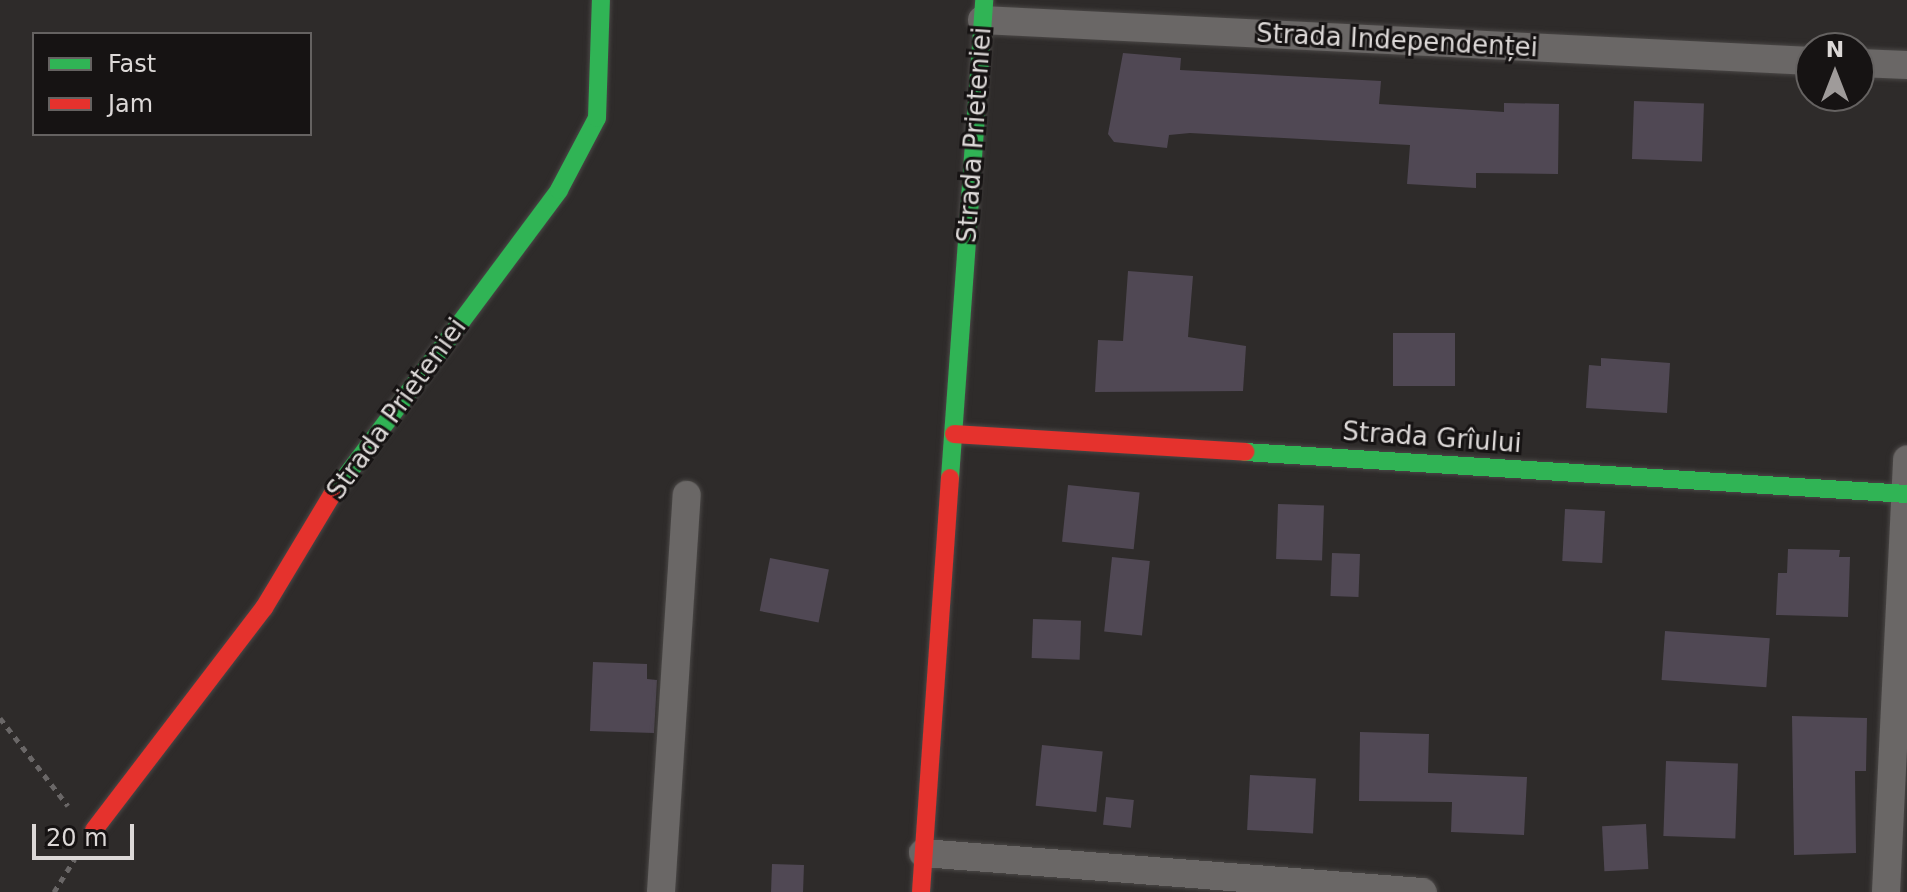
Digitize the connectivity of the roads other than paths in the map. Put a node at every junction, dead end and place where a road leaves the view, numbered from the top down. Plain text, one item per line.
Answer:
1 (601, 0) edge
2 (983, 10) edge
3 (1795, 60) edge
4 (1875, 64) edge
5 (1907, 65) edge
6 (954, 434) junction
7 (1907, 460) edge
8 (1905, 494) edge
9 (687, 495) dead end
10 (94, 830) road end
11 (923, 853) junction
12 (661, 892) edge
13 (921, 892) edge
14 (1422, 892) edge
15 (1886, 892) edge

1 - 10 street, Strada Prieteniei
2 - 3 street, Strada Independenței
2 - 6 street, Strada Prieteniei
4 - 5 street
6 - 8 street, Strada Grîului
6 - 11 street, Strada Prieteniei
7 - 8 street
8 - 15 street
9 - 12 street
11 - 13 street, Strada Prieteniei
11 - 14 street

